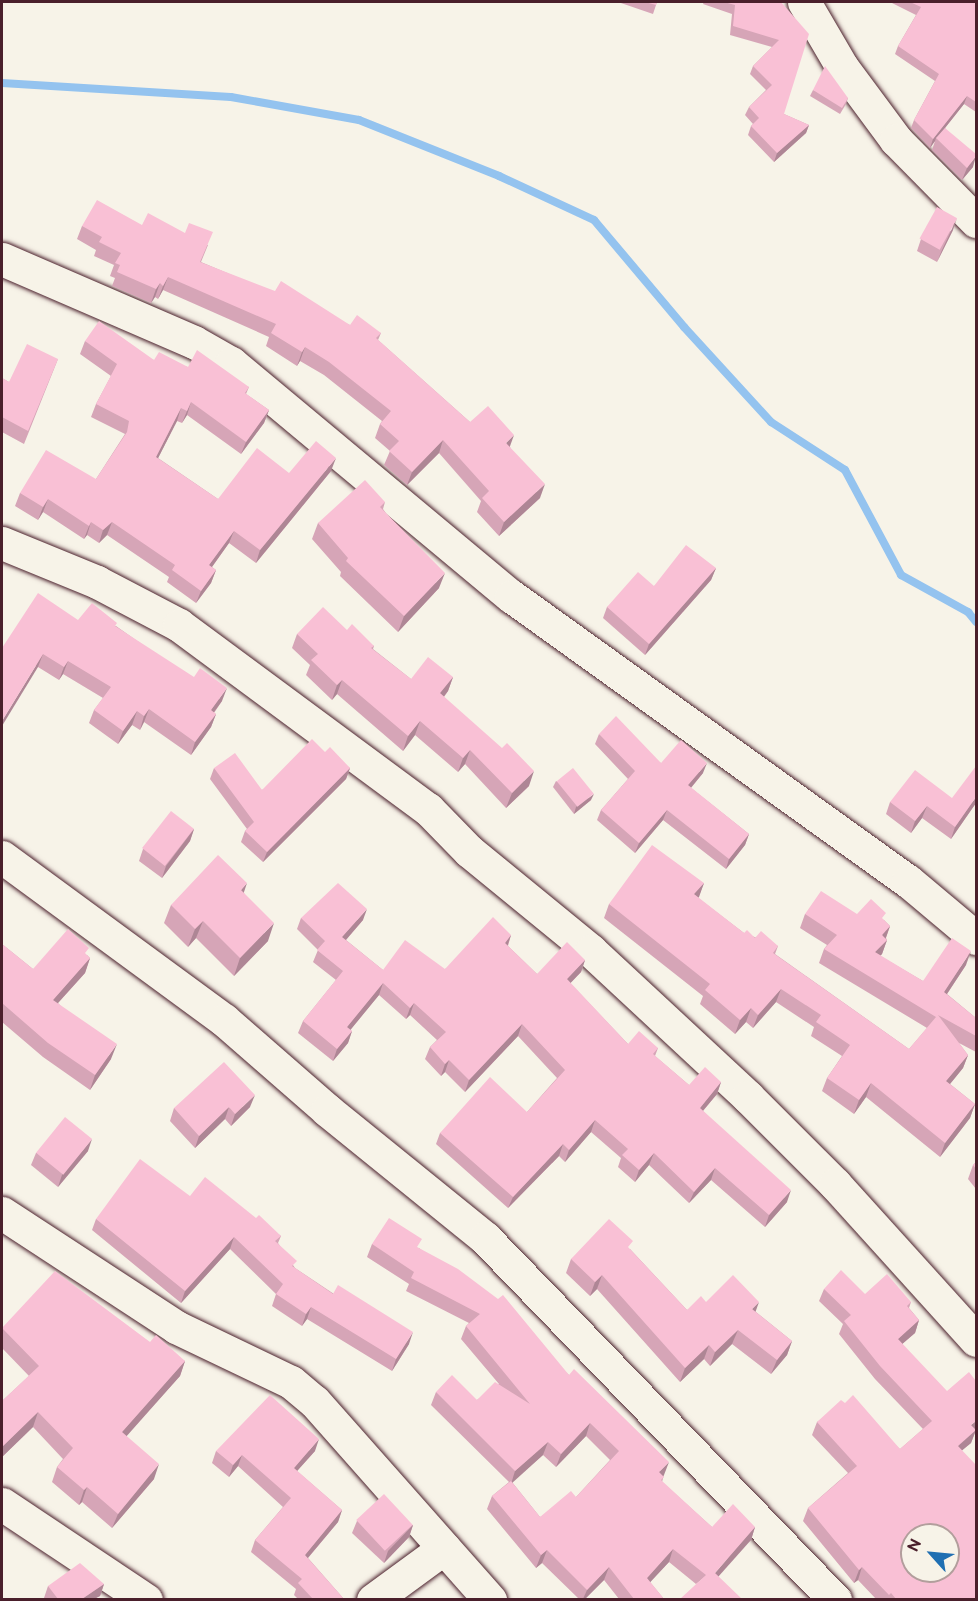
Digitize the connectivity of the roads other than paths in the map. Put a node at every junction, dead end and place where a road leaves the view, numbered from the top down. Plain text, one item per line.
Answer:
1 (804, 2) edge
2 (976, 221) edge
3 (2, 259) edge
4 (2, 543) edge
5 (2, 857) edge
6 (976, 938) edge
7 (2, 1213) edge
8 (976, 1340) edge
9 (2, 1504) edge
10 (444, 1548) junction
11 (146, 1599) edge
12 (373, 1599) edge
13 (490, 1599) edge
14 (835, 1599) edge

1 - 2 street
3 - 6 street
4 - 8 street
5 - 14 street
7 - 10 street
9 - 11 street
10 - 12 street
10 - 13 street

